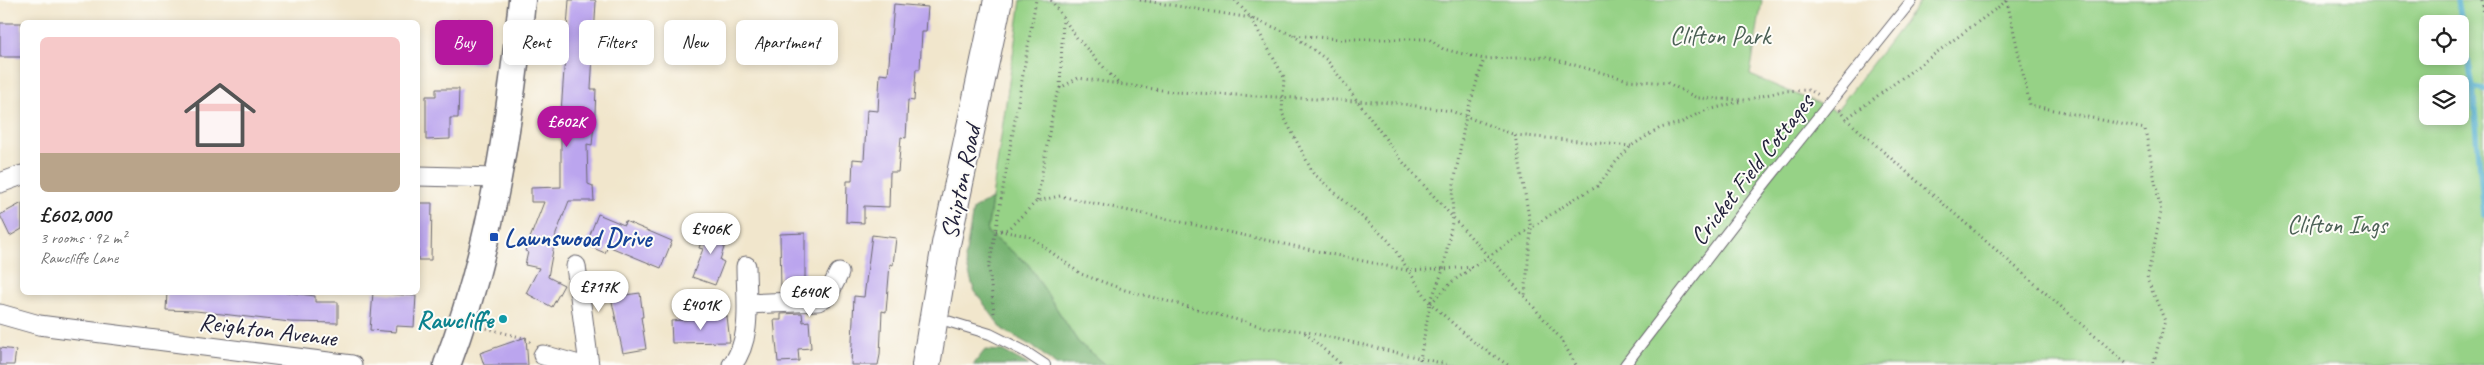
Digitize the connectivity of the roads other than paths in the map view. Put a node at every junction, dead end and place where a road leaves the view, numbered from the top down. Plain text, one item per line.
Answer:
1 (522, 0) edge
2 (998, 0) edge
3 (1912, 0) edge
4 (20, 176) edge
5 (420, 176) edge
6 (496, 178) junction
7 (0, 183) edge
8 (576, 266) dead end
9 (746, 266) dead end
10 (839, 273) dead end
11 (747, 304) junction
12 (0, 314) edge
13 (934, 317) junction
14 (543, 355) road end
15 (736, 364) edge
16 (352, 365) edge
17 (447, 365) edge
18 (579, 365) edge
19 (588, 365) edge
20 (926, 365) edge
21 (1045, 365) edge
22 (1625, 365) edge

1 - 6 street
2 - 13 main road, Shipton Road
3 - 22 lane, Cricket Field Cottages
4 - 7 street
5 - 6 street
6 - 17 street
8 - 19 street
9 - 11 street
10 - 11 street
11 - 15 street
12 - 16 street, Reighton Avenue
13 - 20 main road, Shipton Road
13 - 21 lane
14 - 18 street

